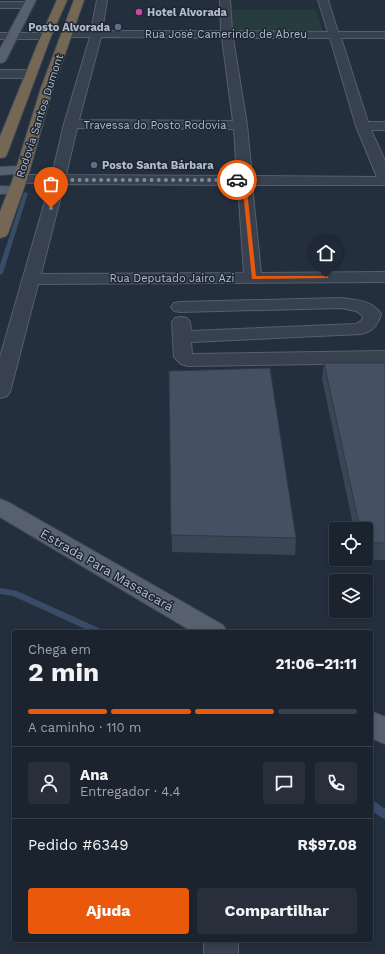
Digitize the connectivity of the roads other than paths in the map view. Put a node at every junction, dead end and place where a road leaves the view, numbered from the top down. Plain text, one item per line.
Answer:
1 (62, 0) edge
2 (225, 0) edge
3 (323, 0) edge
4 (91, 1) edge
5 (30, 3) edge
6 (0, 5) edge
7 (67, 34) junction
8 (96, 34) junction
9 (227, 34) junction
10 (334, 35) junction
11 (385, 35) edge
12 (0, 36) edge
13 (13, 36) junction
14 (46, 36) junction
15 (0, 60) edge
16 (0, 74) edge
17 (31, 74) junction
18 (71, 124) junction
19 (240, 125) junction
20 (363, 126) junction
21 (385, 126) edge
22 (0, 154) edge
23 (0, 171) edge
24 (385, 179) edge
25 (20, 180) junction
26 (58, 180) junction
27 (244, 180) junction
28 (0, 190) edge
29 (0, 233) edge
30 (385, 277) edge
31 (253, 278) junction
32 (32, 279) junction
33 (178, 279) junction
34 (180, 307) junction
35 (182, 337) junction
36 (385, 357) edge
37 (0, 392) edge
38 (0, 507) edge
39 (211, 630) edge
40 (373, 724) edge
41 (385, 732) edge
42 (221, 942) edge
43 (221, 954) edge

1 - 14 highway, Rodovia Santos Dumont
2 - 9 street
3 - 10 street
4 - 7 highway, Rodovia Santos Dumont
4 - 8 street
5 - 6 street
5 - 13 main road
7 - 8 street, Rua José Camerindo de Abreu
7 - 25 highway, Rodovia Santos Dumont
8 - 9 street, Rua José Camerindo de Abreu
8 - 18 street
9 - 10 street, Rua José Camerindo de Abreu
9 - 19 street
10 - 11 street, Rua José Camerindo de Abreu
10 - 20 street
12 - 13 street
13 - 14 street
13 - 15 main road
14 - 17 highway, Rodovia Santos Dumont
16 - 17 street
17 - 22 highway, Rodovia Santos Dumont
18 - 19 street, Travessa do Posto Rodovia
18 - 26 street
19 - 27 street
20 - 21 street
20 - 24 street
23 - 25 main road
24 - 27 street
25 - 26 street
25 - 28 main road
25 - 29 highway, Rodovia Santos Dumont
26 - 27 street
26 - 32 street
27 - 31 street
30 - 31 street, Rua Deputado Jairo Azi
31 - 33 street, Rua Deputado Jairo Azi
32 - 33 street, Rua Deputado Jairo Azi
32 - 37 street
33 - 34 street
34 - 35 street
34 - 35 street
35 - 36 street
38 - 39 main road, Estrada Para Massacará
40 - 41 main road
42 - 43 street

